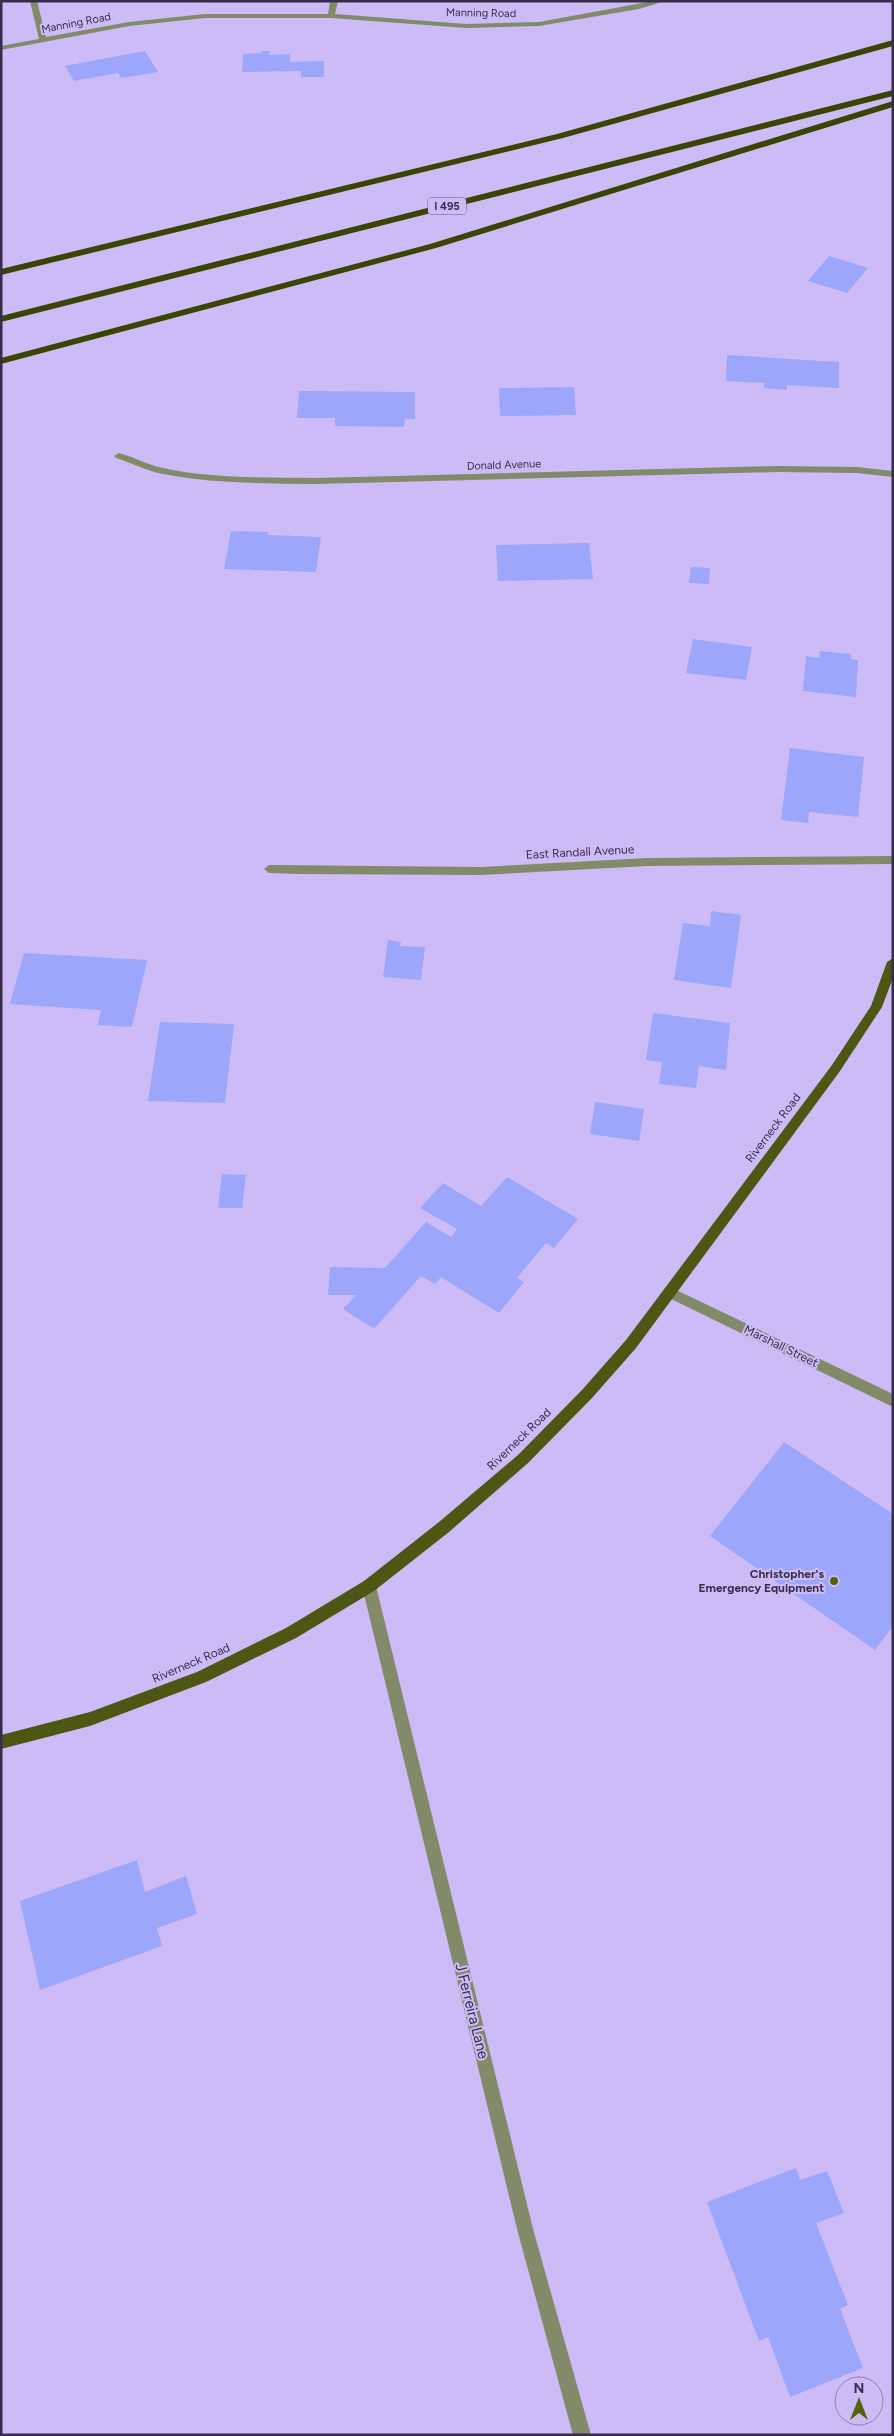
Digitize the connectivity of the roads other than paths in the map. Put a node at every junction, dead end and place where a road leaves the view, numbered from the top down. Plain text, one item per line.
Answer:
1 (33, 1) edge
2 (334, 1) edge
3 (662, 1) edge
4 (331, 16) junction
5 (43, 40) junction
6 (893, 43) edge
7 (1, 48) edge
8 (893, 93) edge
9 (893, 104) edge
10 (195, 226) junction
11 (1, 264) edge
12 (1, 272) edge
13 (1, 319) edge
14 (1, 361) edge
15 (119, 456) dead end
16 (893, 474) edge
17 (893, 860) edge
18 (269, 868) dead end
19 (893, 962) edge
20 (670, 1292) junction
21 (893, 1401) edge
22 (369, 1586) junction
23 (1, 1742) edge
24 (582, 2435) edge

1 - 5 street
2 - 4 street
3 - 4 street, Manning Road
4 - 5 street, Manning Road
5 - 7 street, Manning Road
6 - 10 highway
8 - 13 highway, I 495
9 - 14 highway
10 - 11 highway
10 - 12 highway
15 - 16 street, Donald Avenue
17 - 18 street, East Randall Avenue
19 - 20 main road, Riverneck Road
20 - 21 street, Marshall Street
20 - 22 main road, Riverneck Road
22 - 23 main road, Riverneck Road
22 - 24 street, J Ferreira Lane

